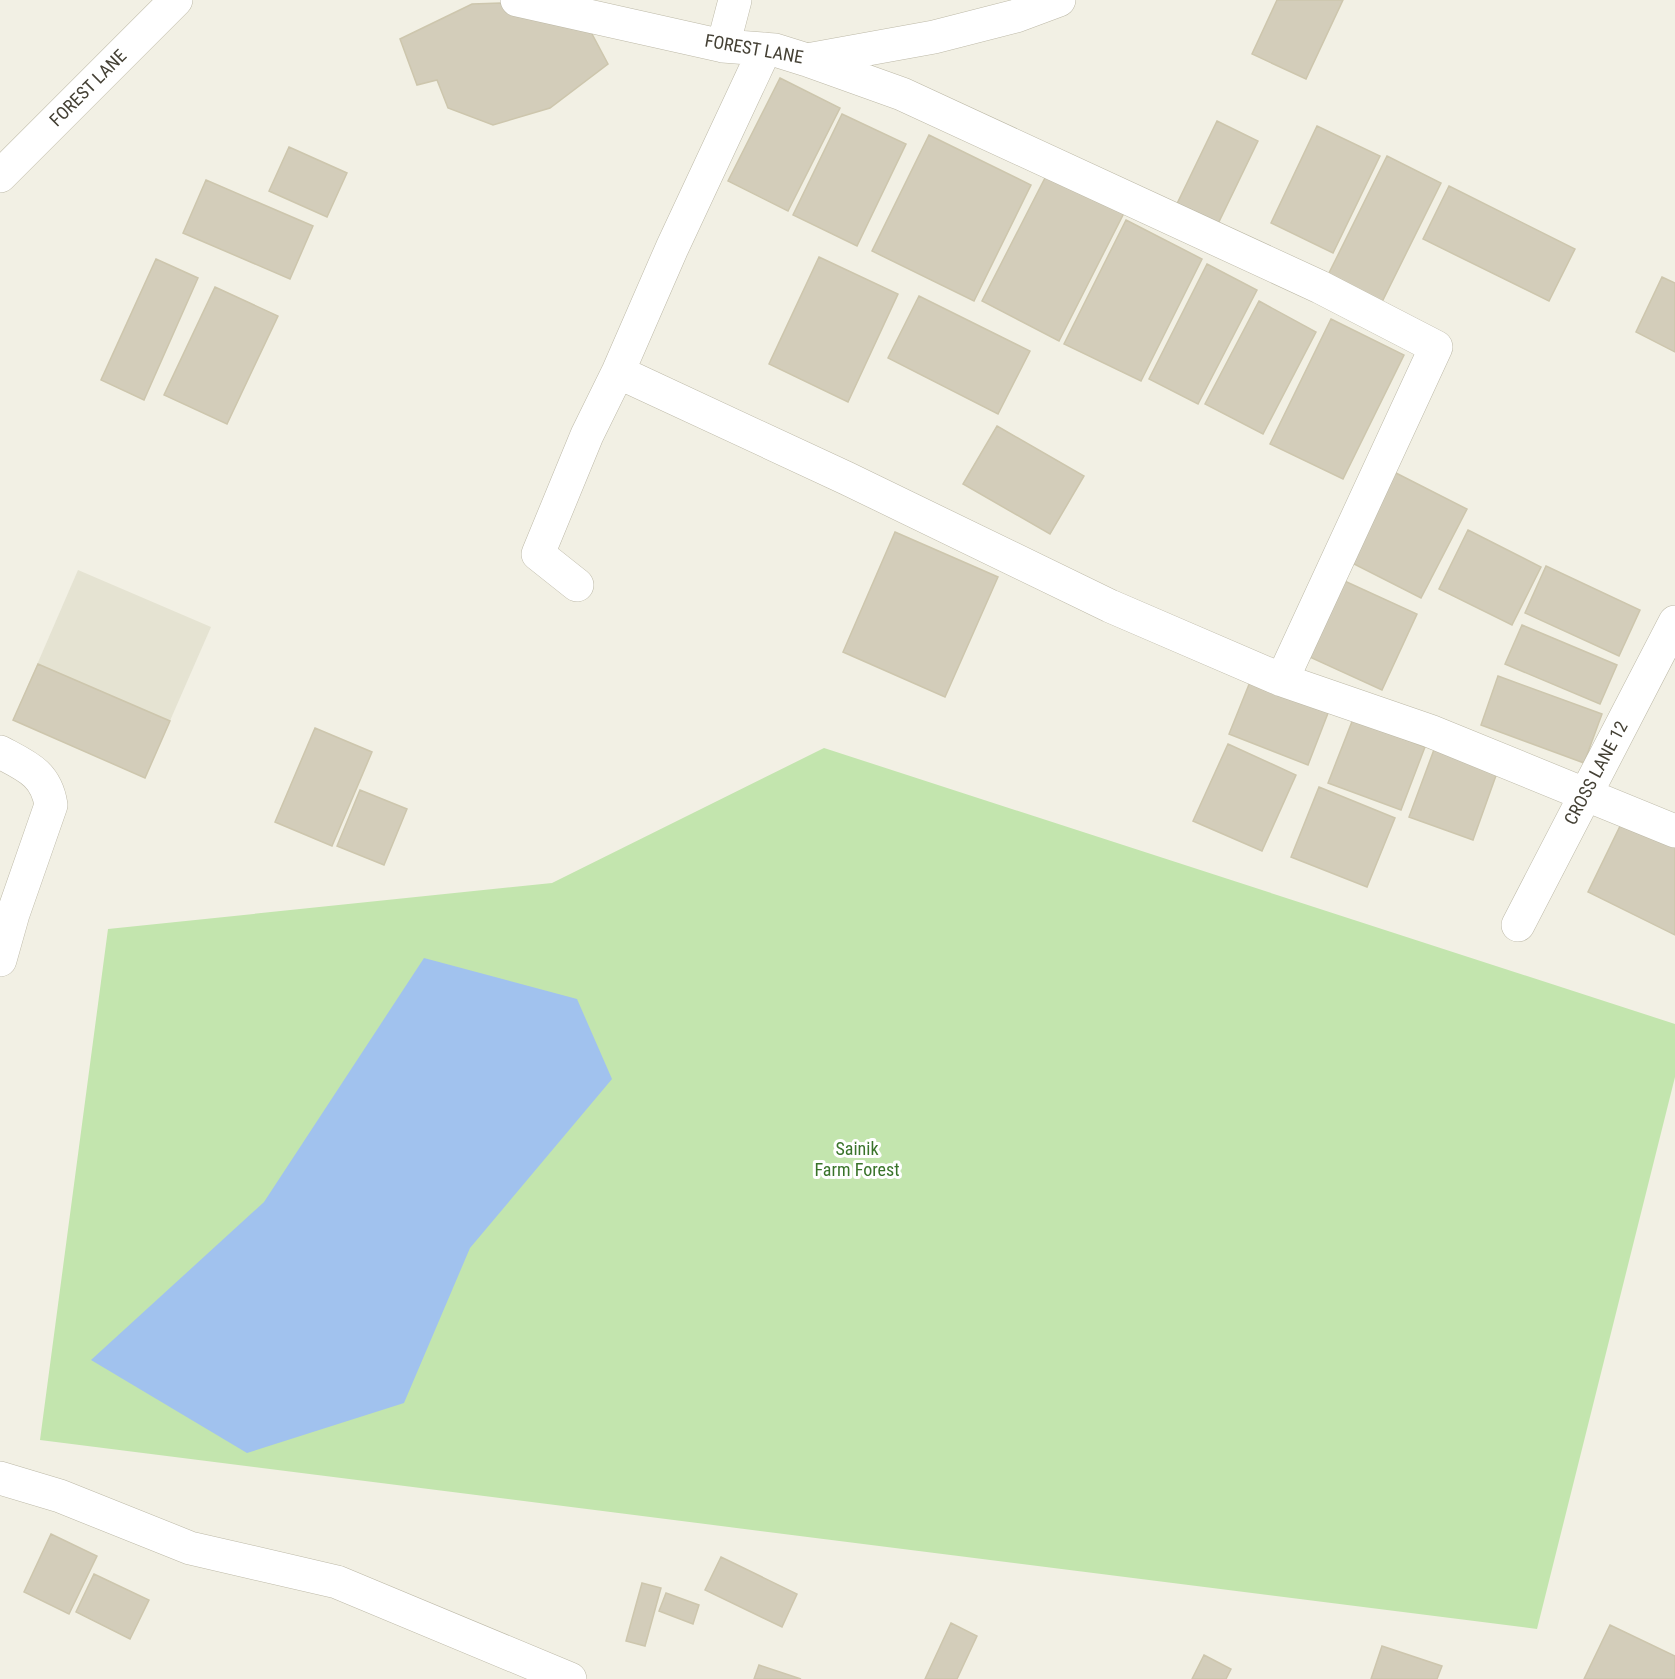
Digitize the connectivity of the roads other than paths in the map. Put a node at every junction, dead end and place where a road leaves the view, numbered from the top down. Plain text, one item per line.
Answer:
1 (176, 0) edge
2 (518, 0) edge
3 (735, 0) edge
4 (1059, 0) edge
5 (723, 46) junction
6 (765, 50) junction
7 (807, 60) junction
8 (0, 176) edge
9 (618, 372) junction
10 (577, 585) dead end
11 (1675, 622) edge
12 (1282, 680) junction
13 (0, 752) edge
14 (1584, 795) junction
15 (1675, 831) edge
16 (1518, 925) dead end
17 (0, 960) edge
18 (0, 1478) edge
19 (570, 1679) edge

1 - 8 street, FOREST LANE
2 - 5 street, FOREST LANE
3 - 5 street
4 - 7 street, FOREST LANE
5 - 6 street, FOREST LANE
6 - 7 street, FOREST LANE
6 - 9 street
7 - 12 street
9 - 10 street
9 - 12 street
11 - 14 street, CROSS LANE 12
12 - 14 street
13 - 17 street
14 - 15 street
14 - 16 street, CROSS LANE 12
18 - 19 street

